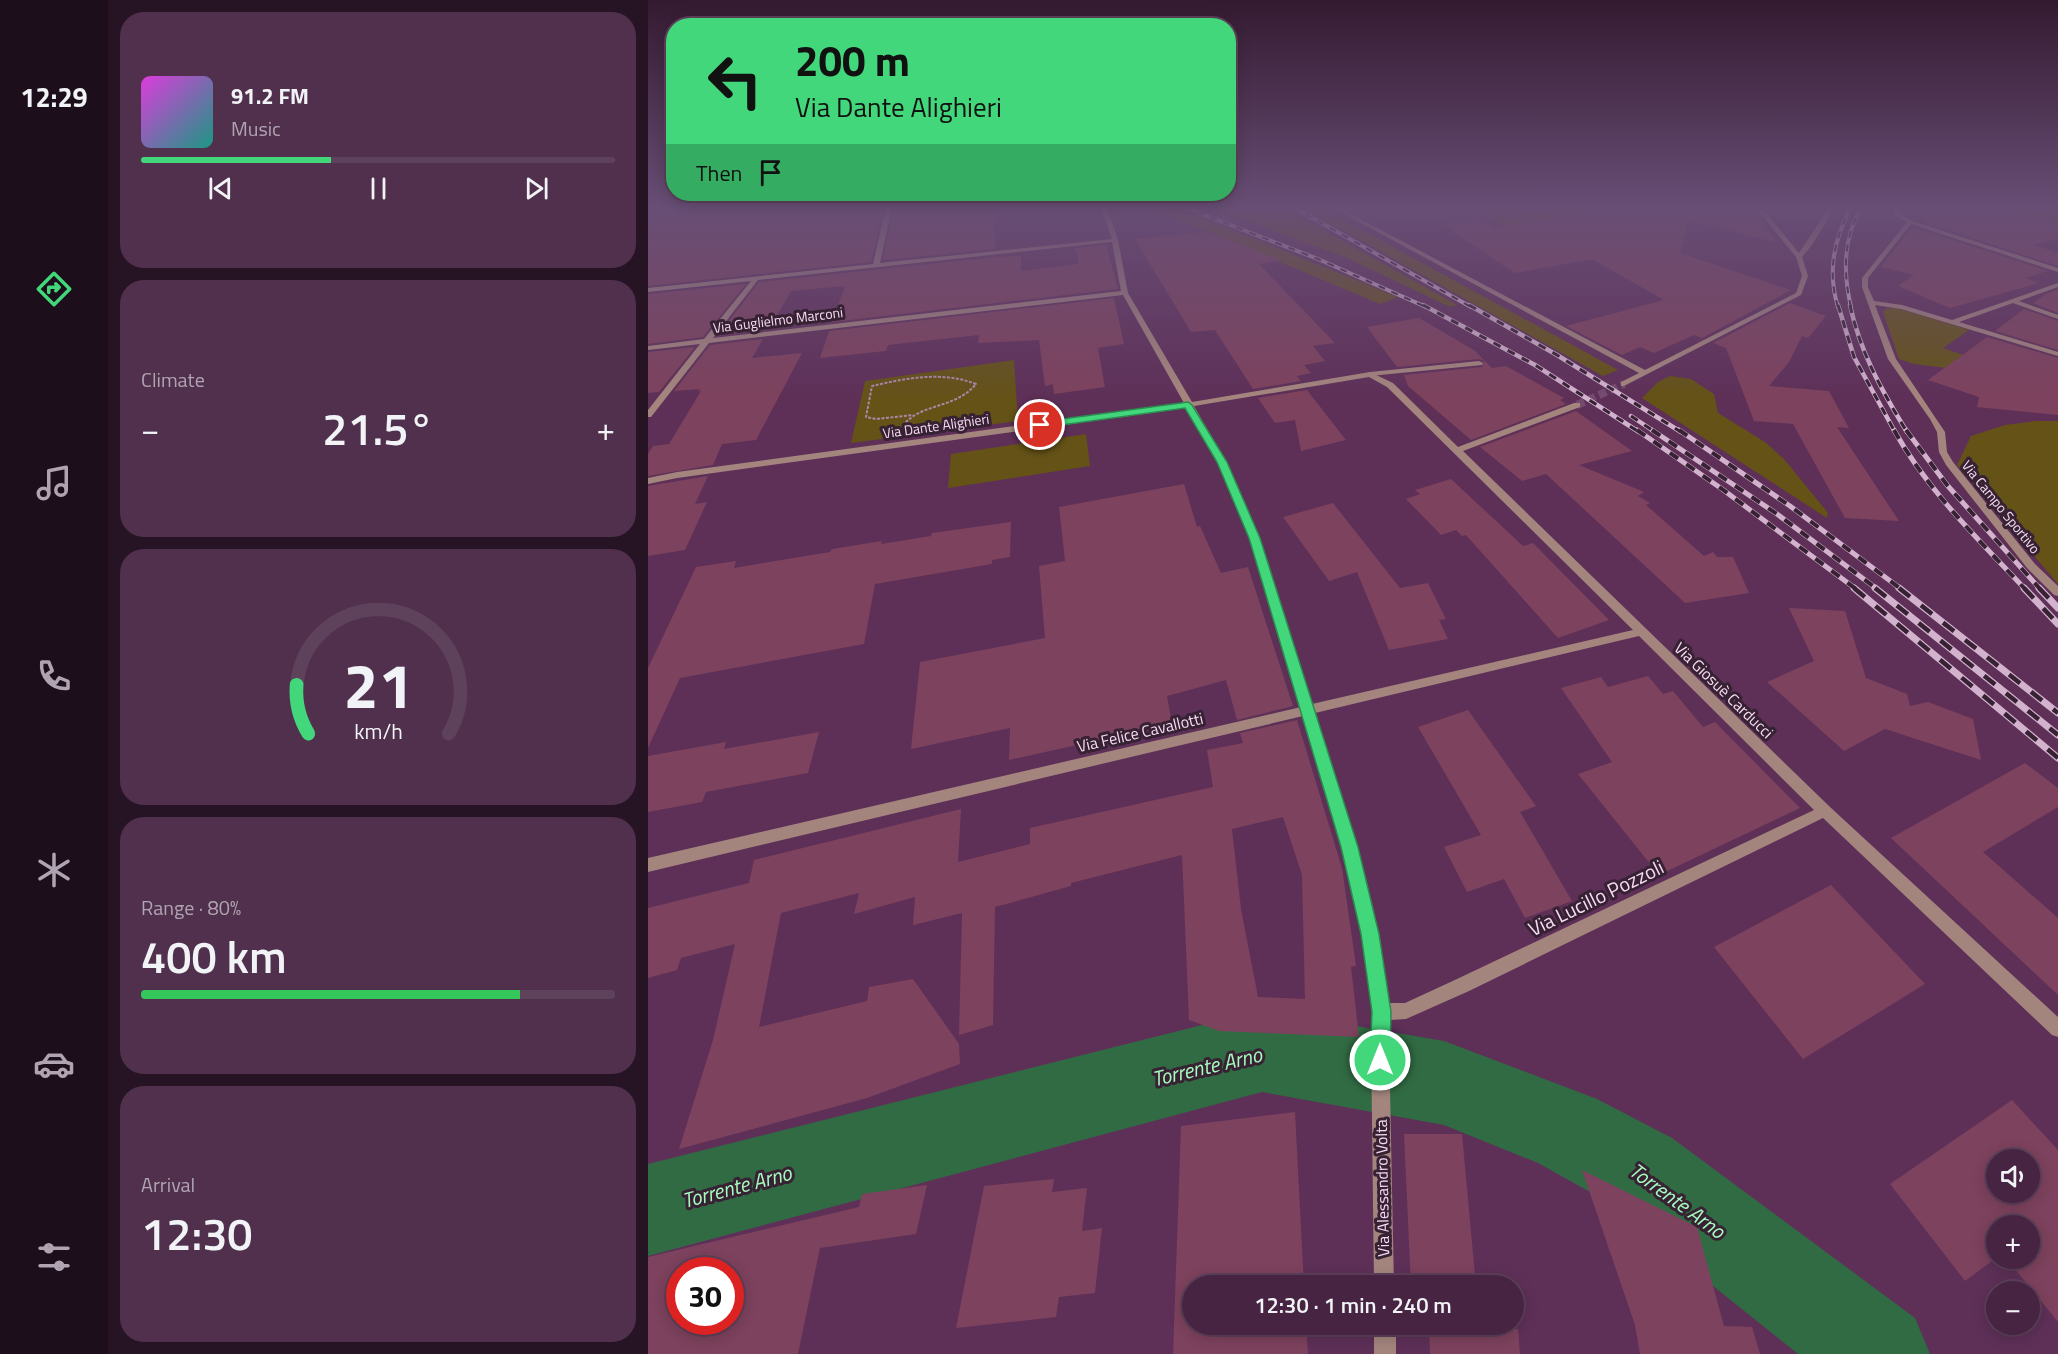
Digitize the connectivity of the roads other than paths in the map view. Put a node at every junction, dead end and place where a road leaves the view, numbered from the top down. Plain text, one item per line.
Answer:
1 (837, 270) edge
2 (1121, 270) edge
3 (1452, 270) edge
4 (1803, 270) edge
5 (1871, 270) edge
6 (756, 279) junction
7 (2058, 285) edge
8 (648, 290) edge
9 (1125, 292) junction
10 (2013, 301) junction
11 (1873, 303) junction
12 (2058, 317) edge
13 (1952, 322) junction
14 (708, 341) junction
15 (648, 348) edge
16 (2058, 354) edge
17 (1479, 363) dead end
18 (1644, 373) junction
19 (1370, 374) junction
20 (1624, 384) tunnel mouth
21 (1188, 405) junction
22 (1577, 405) tunnel mouth
23 (648, 415) edge
24 (1458, 450) junction
25 (648, 482) edge
26 (2058, 592) edge
27 (1641, 632) junction
28 (1308, 710) junction
29 (1825, 811) junction
30 (648, 865) edge
31 (1382, 1012) junction
32 (2058, 1029) edge
33 (1384, 1275) edge
34 (1385, 1335) edge
35 (1385, 1354) edge

1 - 6 street
2 - 9 street, Via Alessandro Volta
3 - 18 street
4 - 18 street
5 - 11 street, Via Campo Sportivo
6 - 8 street
6 - 14 street
7 - 10 street
9 - 14 street, Via Guglielmo Marconi
9 - 21 street, Via Alessandro Volta
10 - 12 street
10 - 13 street
11 - 13 street
11 - 26 street, Via Campo Sportivo
13 - 16 street
14 - 15 street, Via Guglielmo Marconi
14 - 23 street
17 - 19 street, Via Dante Alighieri
18 - 20 street
19 - 21 street, Via Dante Alighieri
19 - 24 street, Via Giosuè Carducci
21 - 25 street, Via Dante Alighieri
21 - 28 street, Via Alessandro Volta
22 - 24 street
24 - 27 street, Via Giosuè Carducci
27 - 28 street, Via Felice Cavallotti
27 - 29 street, Via Giosuè Carducci
28 - 30 street, Via Felice Cavallotti
28 - 31 street, Via Alessandro Volta
29 - 31 street, Via Lucillo Pozzoli
29 - 32 street, Via Giosuè Carducci
31 - 33 street, Via Alessandro Volta
34 - 35 street

